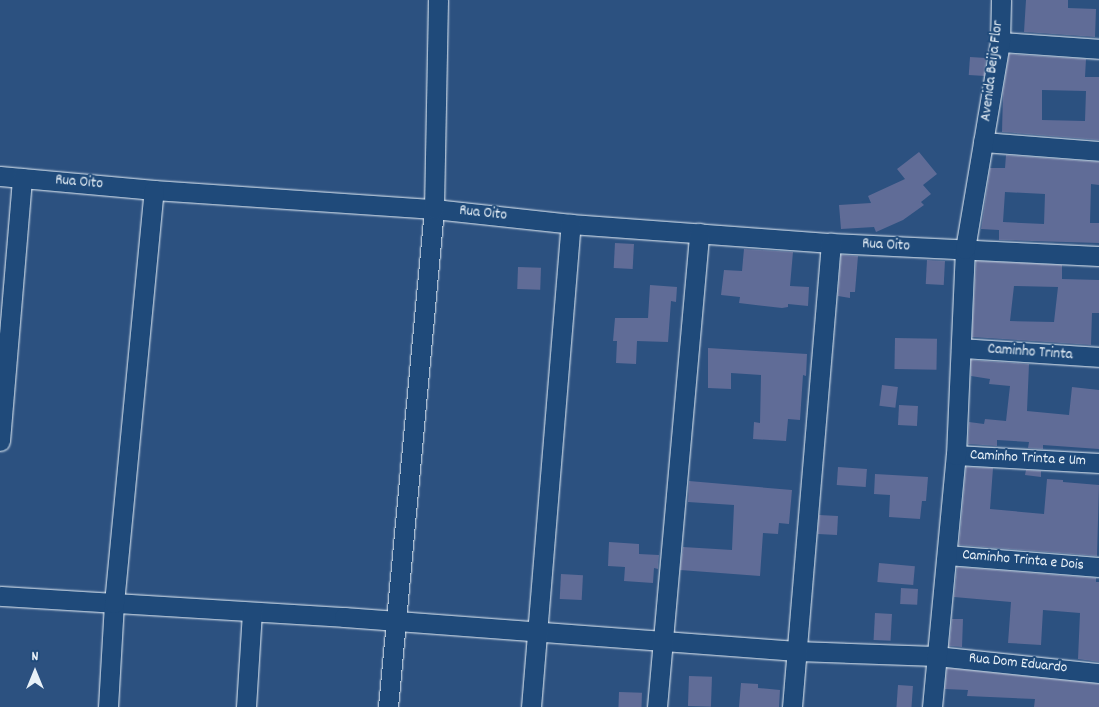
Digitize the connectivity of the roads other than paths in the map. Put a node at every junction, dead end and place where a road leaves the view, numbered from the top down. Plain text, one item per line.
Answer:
1 (438, 0) edge
2 (1001, 0) edge
3 (1000, 42) junction
4 (1099, 50) edge
5 (983, 142) junction
6 (1099, 151) edge
7 (0, 176) edge
8 (22, 178) junction
9 (154, 190) junction
10 (434, 209) junction
11 (571, 224) junction
12 (699, 233) junction
13 (831, 243) junction
14 (966, 249) junction
15 (1099, 256) edge
16 (961, 348) junction
17 (1099, 357) edge
18 (0, 441) edge
19 (956, 455) junction
20 (1099, 463) edge
21 (947, 555) junction
22 (1099, 567) edge
23 (0, 596) edge
24 (114, 603) junction
25 (252, 612) junction
26 (394, 622) junction
27 (538, 632) junction
28 (663, 640) junction
29 (797, 651) junction
30 (936, 656) junction
31 (1099, 673) edge
32 (108, 707) edge
33 (246, 707) edge
34 (388, 707) edge
35 (531, 707) edge
36 (657, 707) edge
37 (792, 707) edge
38 (932, 707) edge

1 - 10 street
2 - 3 street, Avenida Beija Flor
3 - 4 street
3 - 5 street, Avenida Beija Flor
5 - 6 street
5 - 14 street, Avenida Beija Flor
7 - 8 street, Rua Oito
8 - 9 street, Rua Oito
8 - 18 street
9 - 10 street, Rua Oito
9 - 24 street
10 - 11 street, Rua Oito
10 - 26 street
11 - 12 street, Rua Oito
11 - 27 street
12 - 13 street, Rua Oito
12 - 28 street
13 - 14 street, Rua Oito
13 - 29 street
14 - 15 street, Rua Oito
14 - 16 street, Avenida Beija Flor
16 - 17 street, Caminho Trinta
16 - 19 street, Avenida Beija Flor
19 - 20 street, Caminho Trinta e Um
19 - 21 street, Avenida Beija Flor
21 - 22 street, Caminho Trinta e Dois
21 - 30 street, Avenida Beija Flor
23 - 24 street, Rua Dom Eduardo
24 - 25 street, Rua Dom Eduardo
24 - 32 street
25 - 26 street, Rua Dom Eduardo
25 - 33 street
26 - 27 street, Rua Dom Eduardo
26 - 34 street
27 - 28 street, Rua Dom Eduardo
27 - 35 street
28 - 29 street, Rua Dom Eduardo
28 - 36 street
29 - 30 street, Rua Dom Eduardo
29 - 37 street
30 - 31 street, Rua Dom Eduardo
30 - 38 street, Avenida Beija Flor

